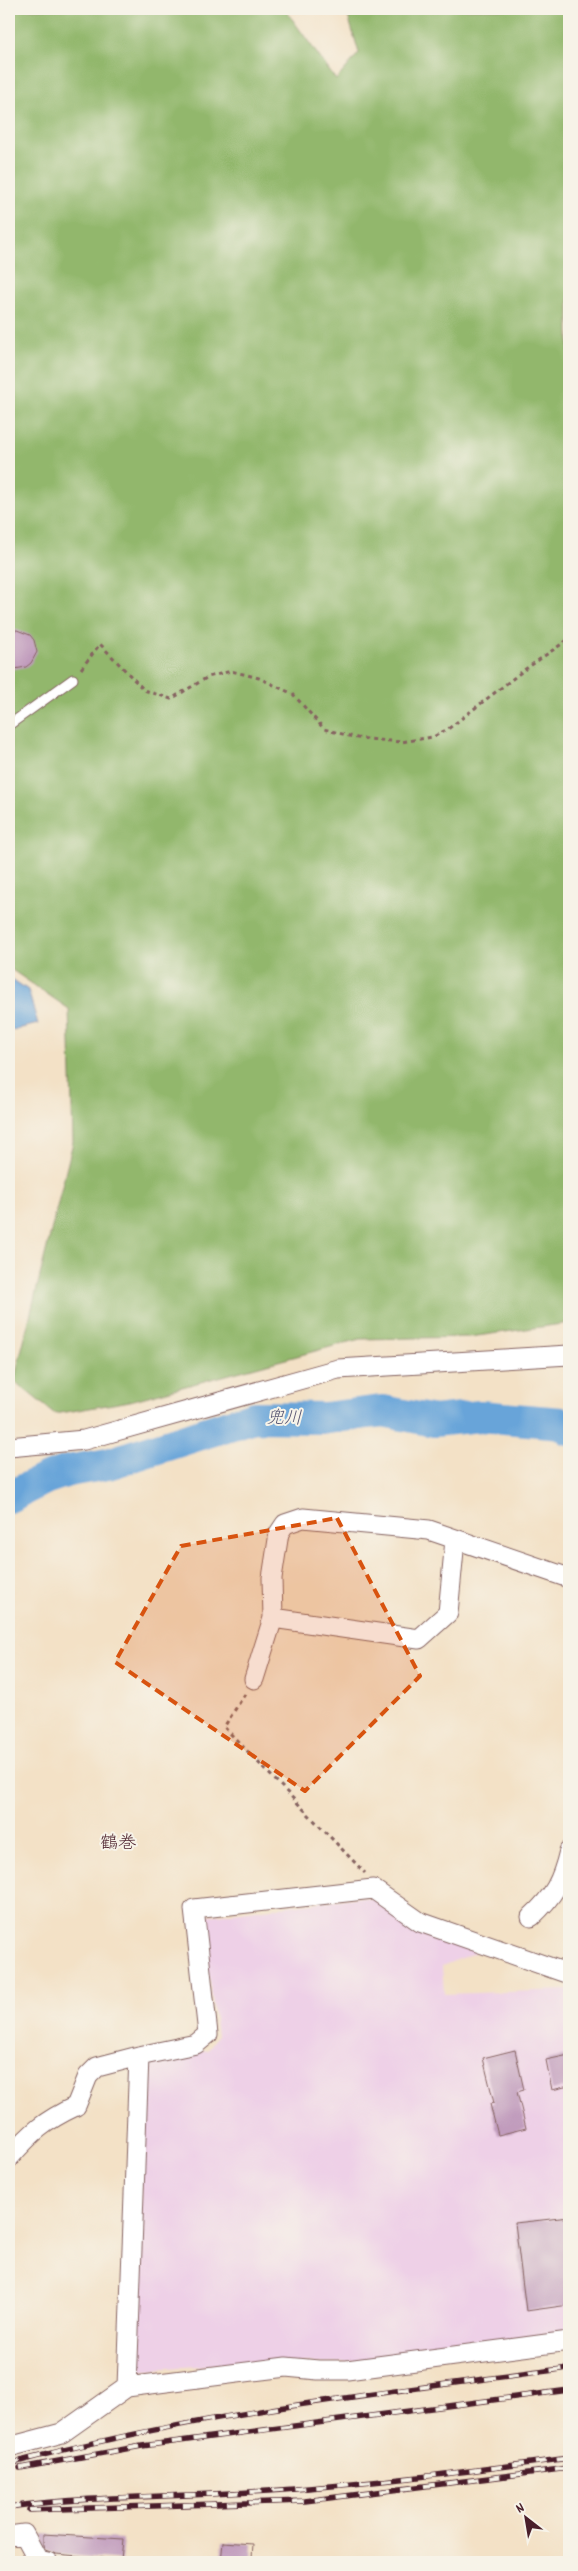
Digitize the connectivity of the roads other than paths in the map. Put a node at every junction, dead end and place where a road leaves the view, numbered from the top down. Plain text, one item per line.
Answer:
1 (73, 679) road end
2 (9, 726) edge
3 (569, 1355) edge
4 (9, 1447) edge
5 (456, 1540) junction
6 (569, 1578) edge
7 (273, 1618) junction
8 (254, 1679) road end
9 (569, 1851) edge
10 (530, 1917) dead end
11 (569, 1974) edge
12 (139, 2056) junction
13 (9, 2158) edge
14 (569, 2341) edge
15 (127, 2387) junction
16 (9, 2447) edge
17 (9, 2536) edge
18 (48, 2562) edge

1 - 2 lane
3 - 4 street
5 - 6 street
5 - 7 street
5 - 7 street
7 - 8 street
9 - 10 street
11 - 12 street
12 - 13 street
12 - 15 street
14 - 15 street
15 - 16 street
17 - 18 street

